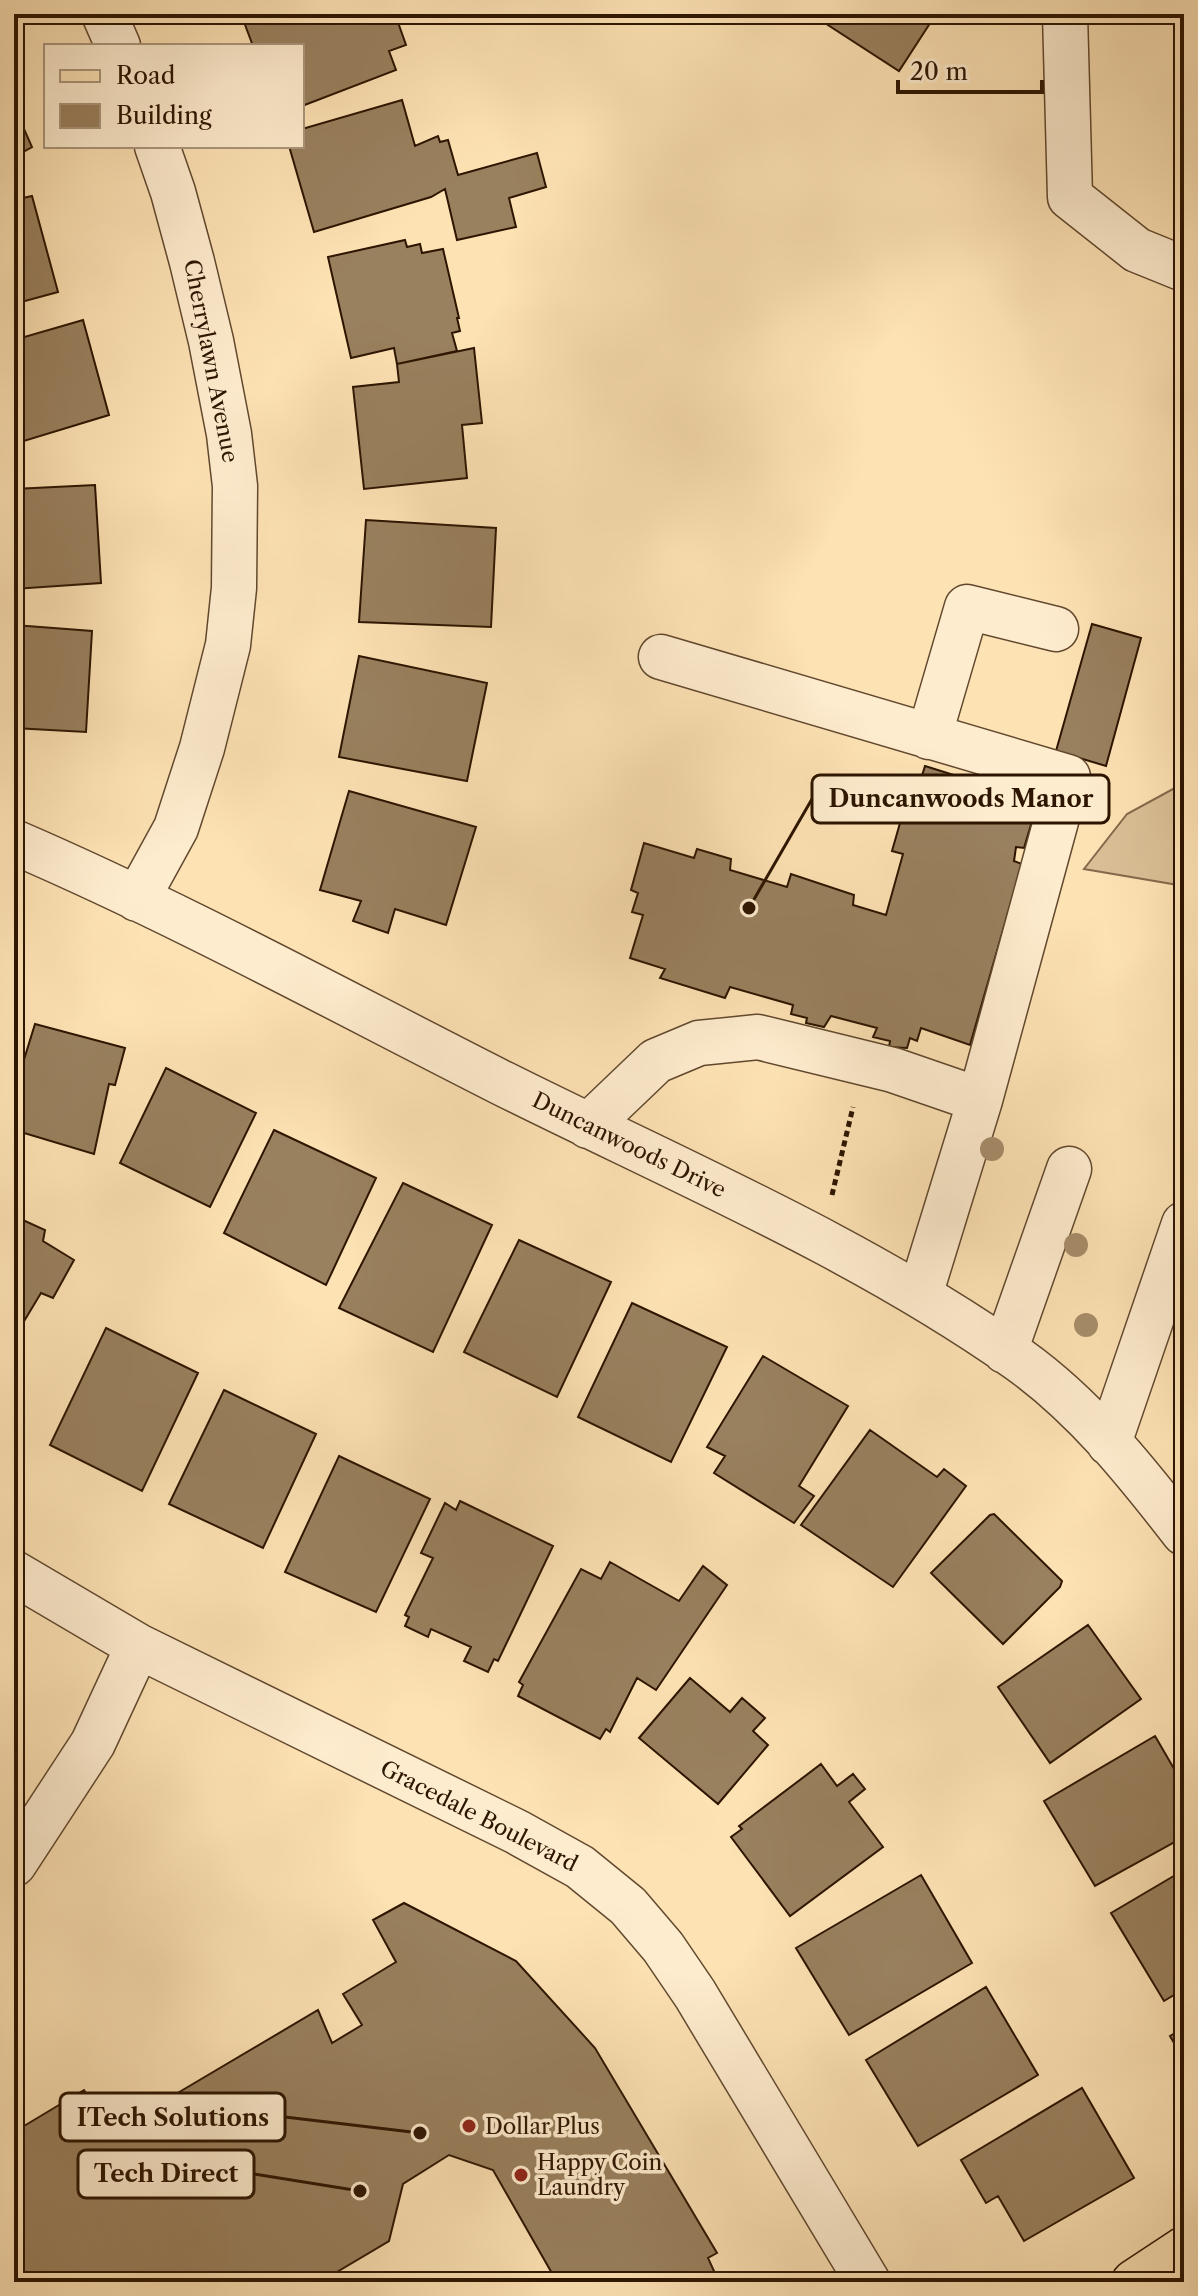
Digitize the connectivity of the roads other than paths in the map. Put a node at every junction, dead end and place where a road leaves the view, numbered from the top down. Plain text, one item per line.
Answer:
1 (104, 14) edge
2 (1065, 14) edge
3 (117, 44) edge
4 (158, 148) edge
5 (1184, 269) edge
6 (1056, 629) dead end
7 (661, 657) dead end
8 (929, 737) junction
9 (14, 842) edge
10 (137, 899) junction
11 (980, 1100) junction
12 (588, 1126) junction
13 (1069, 1169) dead end
14 (1184, 1224) edge
15 (920, 1295) junction
16 (1005, 1351) junction
17 (1109, 1443) junction
18 (1184, 1533) edge
19 (14, 1573) edge
20 (138, 1646) junction
21 (14, 1864) edge
22 (1184, 2249) edge
23 (868, 2282) edge
24 (1134, 2282) edge

1 - 3 street
2 - 5 street
4 - 10 street, Cherrylawn Avenue
6 - 8 street
7 - 8 street
8 - 11 street
9 - 10 street, Duncanwoods Drive
10 - 12 street, Duncanwoods Drive
11 - 12 street
11 - 15 street
12 - 15 street, Duncanwoods Drive
13 - 16 street
14 - 17 street
15 - 16 street, Duncanwoods Drive
16 - 17 street, Duncanwoods Drive
17 - 18 street, Duncanwoods Drive
19 - 20 street, Gracedale Boulevard
20 - 21 street
20 - 23 street, Gracedale Boulevard
22 - 24 main road

